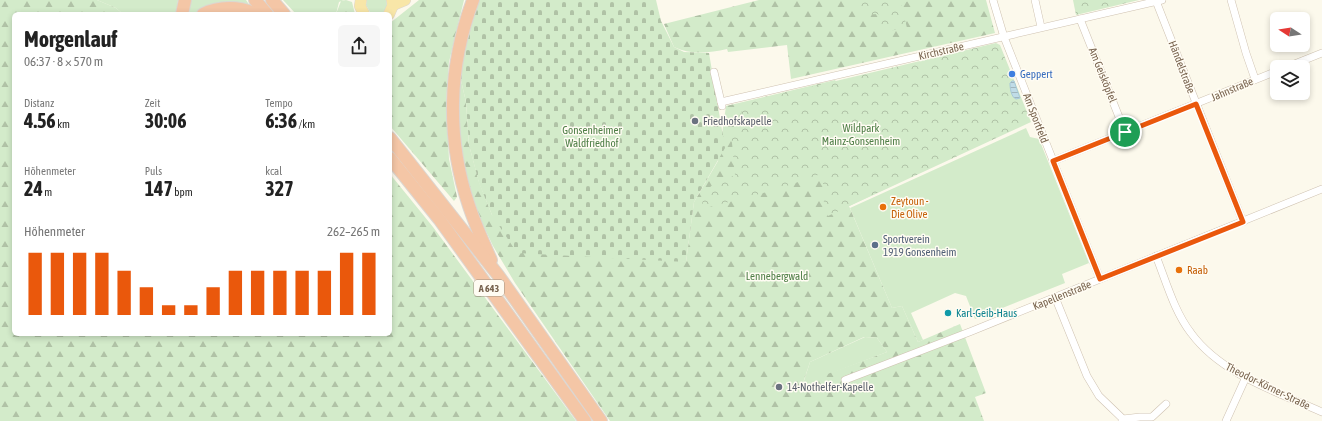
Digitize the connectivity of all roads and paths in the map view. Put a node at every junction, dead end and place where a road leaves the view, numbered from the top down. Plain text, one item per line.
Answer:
1 (185, 0) edge
2 (255, 0) edge
3 (272, 0) edge
4 (361, 0) edge
5 (405, 0) edge
6 (473, 0) edge
7 (993, 0) edge
8 (1035, 0) edge
9 (1231, 0) edge
10 (1159, 1) edge
11 (391, 6) edge
12 (182, 12) edge
13 (208, 12) edge
14 (251, 12) edge
15 (265, 12) edge
16 (282, 12) edge
17 (363, 12) edge
18 (1080, 19) junction
19 (1041, 27) junction
20 (1004, 37) junction
21 (1322, 53) edge
22 (1304, 60) edge
23 (714, 72) dead end
24 (1270, 74) edge
25 (1255, 79) junction
26 (1196, 104) junction
27 (1125, 132) junction
28 (392, 141) edge
29 (392, 160) edge
30 (1053, 161) junction
31 (1322, 189) edge
32 (1243, 222) junction
33 (1156, 256) junction
34 (498, 276) junction
35 (1100, 279) junction
36 (1055, 297) junction
37 (1246, 377) junction
38 (845, 380) dead end
39 (1166, 404) dead end
40 (1322, 412) edge
41 (1122, 420) edge
42 (585, 421) edge
43 (601, 421) edge
44 (1226, 421) edge

1 - 12 highway
2 - 15 highway
3 - 16 highway
4 - 17 main road
5 - 11 main road
6 - 34 highway
7 - 20 street, Am Sportfeld
8 - 19 street
9 - 25 street
10 - 18 street, Kirchstraße
10 - 26 street, Händelstraße
13 - 14 highway
18 - 19 street, Kirchstraße
18 - 27 street, Am Geisköpfel
19 - 20 street, Kirchstraße
20 - 23 street, Kirchstraße
20 - 30 street, Am Sportfeld
21 - 22 street
24 - 25 street, Jahnstraße
25 - 26 street, Jahnstraße
26 - 27 street, Jahnstraße
26 - 32 street, Händelstraße
27 - 30 street, Jahnstraße
28 - 34 highway, A 643
29 - 42 highway, A 643
30 - 35 street, Am Sportfeld
31 - 32 street, Kapellenstraße
32 - 33 street, Kapellenstraße
33 - 35 street, Kapellenstraße
33 - 37 street, Theodor-Körner-Straße
34 - 43 highway, A 643
35 - 36 street, Kapellenstraße
36 - 38 street, Kapellenstraße
36 - 41 street
37 - 40 street, Theodor-Körner-Straße
37 - 44 street
39 - 41 street

